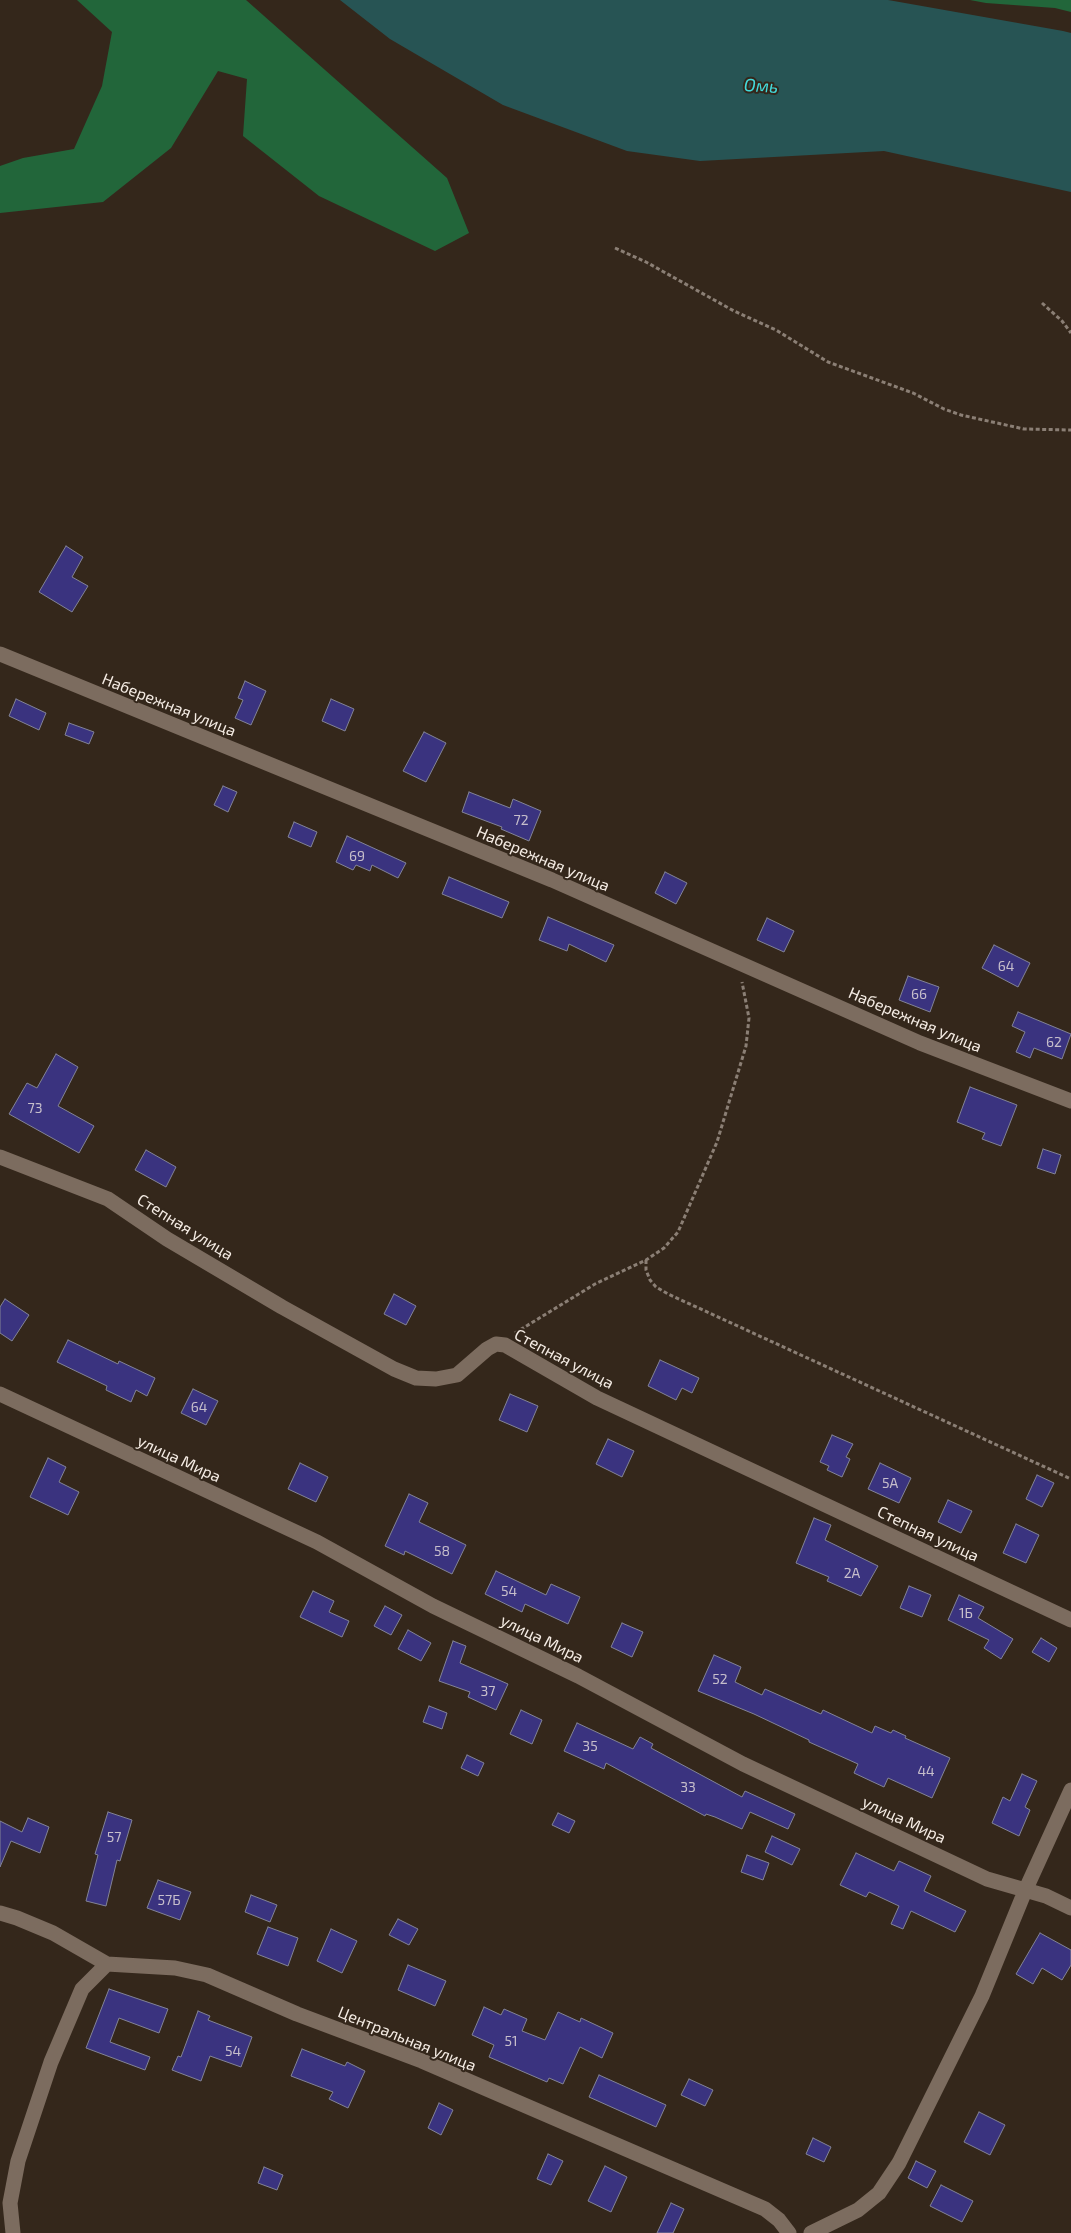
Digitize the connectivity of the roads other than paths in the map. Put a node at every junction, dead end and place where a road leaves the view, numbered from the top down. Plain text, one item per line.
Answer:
1 (0, 654) edge
2 (1071, 1101) edge
3 (0, 1157) edge
4 (0, 1394) edge
5 (1071, 1620) edge
6 (1071, 1790) edge
7 (1025, 1891) junction
8 (1071, 1908) edge
9 (0, 1913) edge
10 (107, 1964) junction
11 (823, 2231) edge
12 (13, 2233) edge
13 (789, 2233) edge

1 - 2 street, Набережная улица
3 - 5 street, Степная улица
4 - 7 street, улица Мира
6 - 7 street
7 - 8 street, улица Мира
7 - 11 street
9 - 10 street, Центральная улица
10 - 12 street
10 - 13 street, Центральная улица

